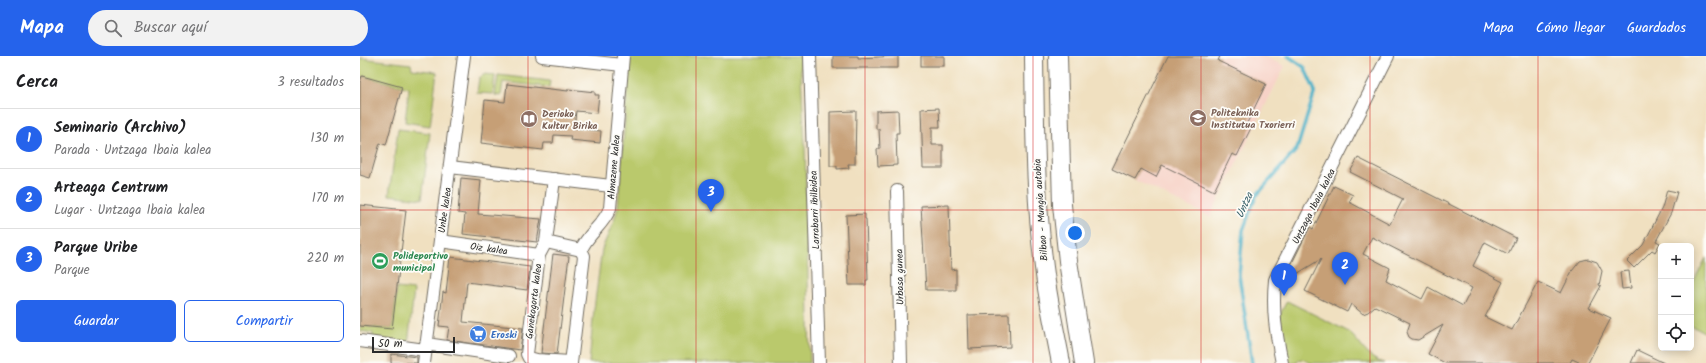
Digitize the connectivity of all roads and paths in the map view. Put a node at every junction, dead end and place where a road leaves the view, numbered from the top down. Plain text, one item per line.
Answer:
1 (464, 56) edge
2 (542, 56) edge
3 (810, 56) edge
4 (1034, 56) edge
5 (1058, 56) edge
6 (1388, 56) edge
7 (622, 60) edge
8 (450, 167) junction
9 (554, 179) junction
10 (611, 186) junction
11 (897, 191) dead end
12 (440, 241) junction
13 (546, 242) junction
14 (581, 250) junction
15 (539, 255) junction
16 (360, 341) edge
17 (426, 347) junction
18 (509, 356) dead end
19 (424, 363) edge
20 (571, 363) edge
21 (819, 363) edge
22 (901, 363) edge
23 (1061, 363) edge
24 (1084, 363) edge
25 (1282, 363) edge

1 - 8 street, Unbe kalea
2 - 7 street, Almazene kalea
3 - 21 street, Larrabarri ibilbidea
4 - 23 highway, Bilbao - Mungia autobia
5 - 24 highway
6 - 25 street, Untzaga Ibaia kalea
7 - 10 street, Almazene kalea
8 - 9 street
8 - 12 street, Unbe kalea
9 - 10 street
9 - 13 street, Ganekogorta kalea
10 - 14 street, Almazene kalea
11 - 22 street, Urbasa gunea
12 - 15 street, Oiz kalea
12 - 17 street, Unbe kalea
13 - 14 street
13 - 15 street, Ganekogorta kalea
14 - 20 street
15 - 20 street, Ganekogorta kalea
16 - 17 street
17 - 18 street
17 - 19 street, Unbe kalea

